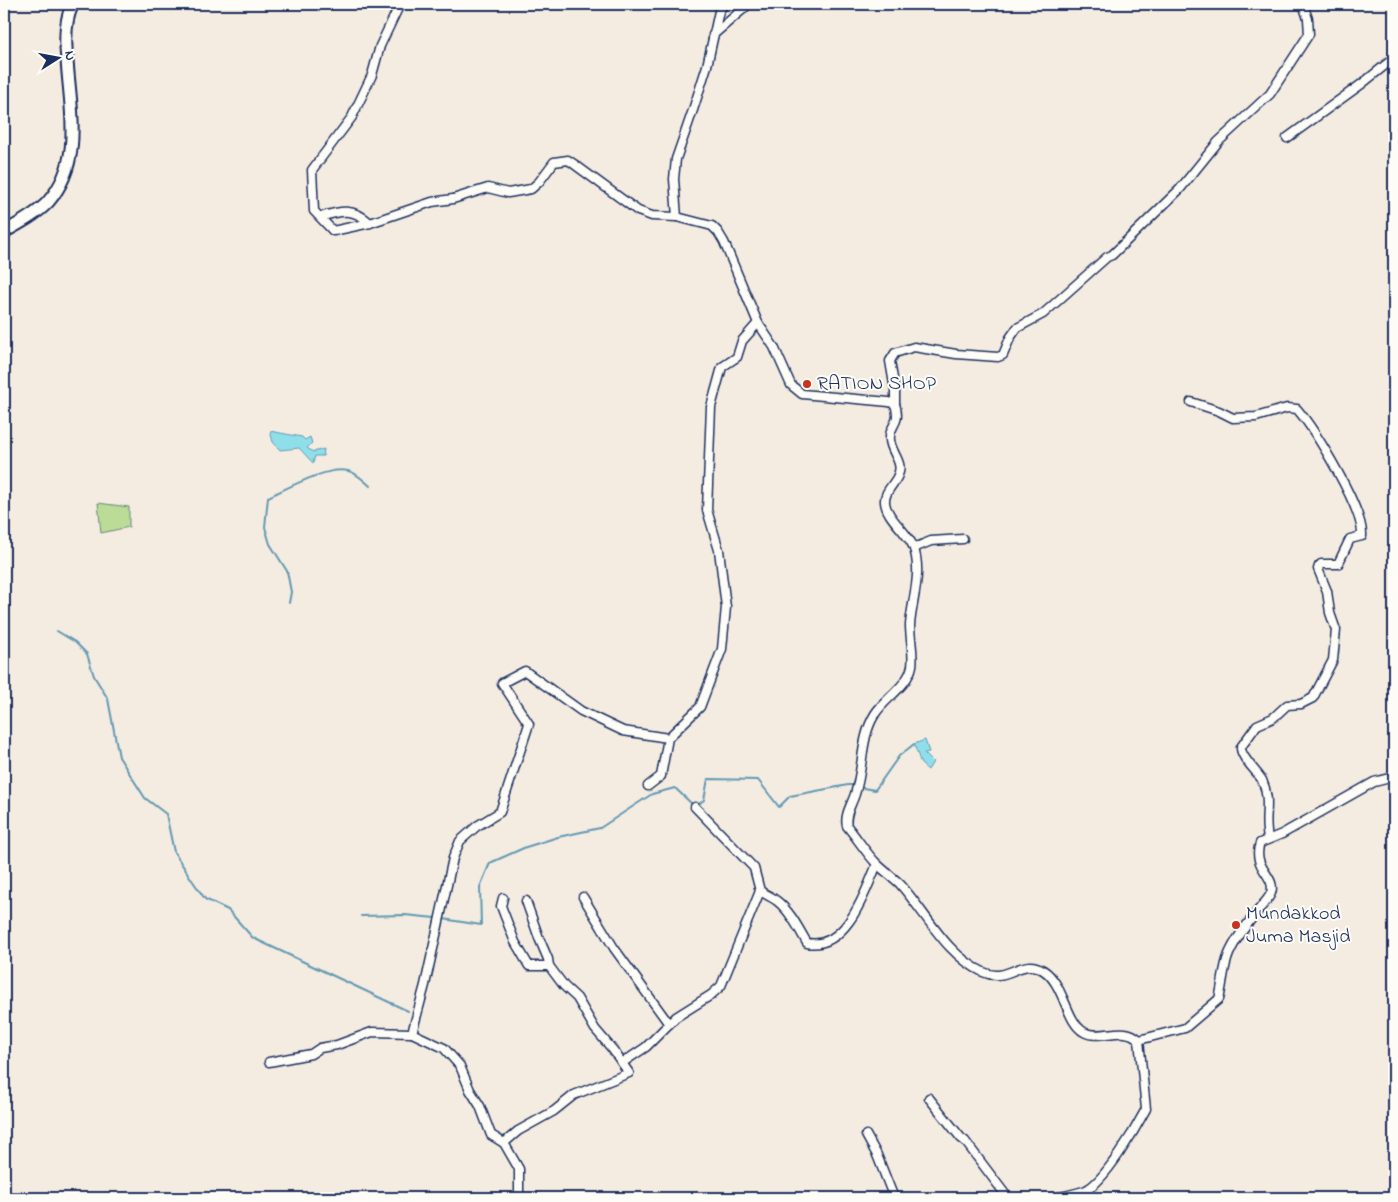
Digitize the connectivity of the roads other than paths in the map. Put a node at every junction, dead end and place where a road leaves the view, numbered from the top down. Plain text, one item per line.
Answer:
1 (72, 4) edge
2 (400, 4) edge
3 (724, 4) edge
4 (749, 4) edge
5 (1303, 4) edge
6 (714, 35) junction
7 (1394, 58) edge
8 (1286, 138) dead end
9 (677, 216) junction
10 (320, 217) junction
11 (370, 223) junction
12 (4, 232) edge
13 (758, 322) junction
14 (1191, 402) dead end
15 (895, 404) junction
16 (963, 540) dead end
17 (914, 548) junction
18 (668, 738) junction
19 (1394, 777) edge
20 (648, 786) dead end
21 (696, 807) dead end
22 (1268, 838) junction
23 (877, 864) junction
24 (760, 891) junction
25 (503, 898) dead end
26 (583, 898) dead end
27 (526, 901) dead end
28 (549, 966) junction
29 (669, 1024) junction
30 (412, 1033) junction
31 (1138, 1040) junction
32 (269, 1062) dead end
33 (622, 1062) junction
34 (929, 1098) dead end
35 (866, 1136) dead end
36 (504, 1143) junction
37 (521, 1198) edge
38 (894, 1198) edge
39 (1008, 1198) edge
40 (1053, 1198) edge

1 - 12 main road
2 - 10 street
3 - 6 street
4 - 6 street
5 - 15 street
6 - 9 street
7 - 8 street
9 - 11 street
9 - 13 street
10 - 11 street
10 - 11 street
13 - 15 street
13 - 18 street
14 - 22 street
15 - 17 street
16 - 17 street
17 - 23 street
18 - 20 street
18 - 30 street
19 - 22 street
21 - 24 street
22 - 31 street
23 - 24 street
23 - 31 street
24 - 29 street
25 - 28 street
26 - 29 street
27 - 28 street
28 - 33 street
29 - 33 street
30 - 32 street
30 - 36 street
31 - 40 street
33 - 36 street
34 - 39 street
35 - 38 street
36 - 37 street

